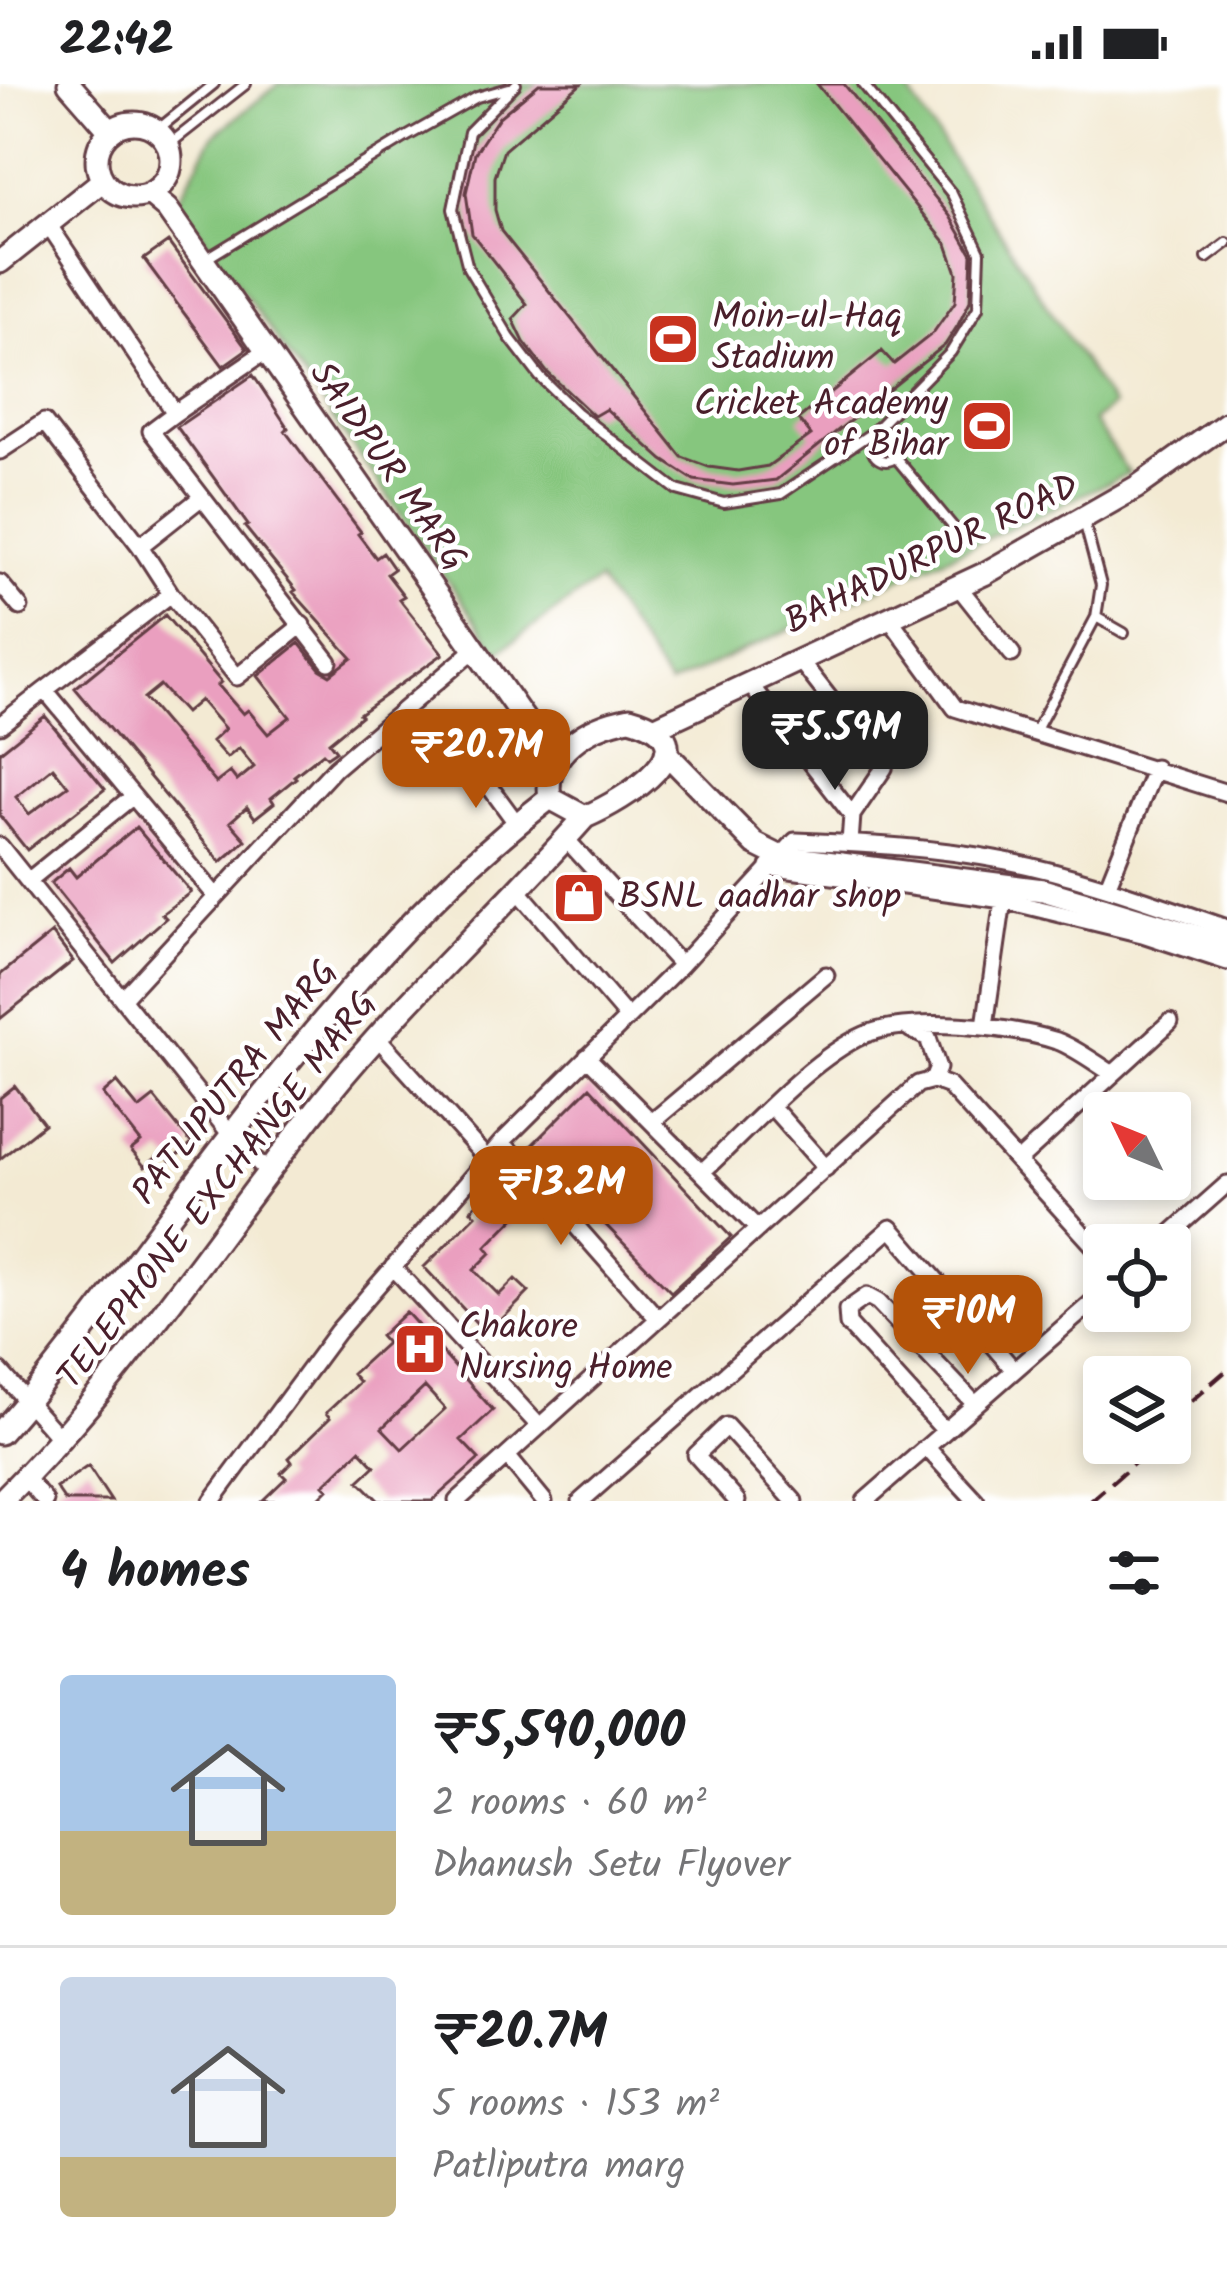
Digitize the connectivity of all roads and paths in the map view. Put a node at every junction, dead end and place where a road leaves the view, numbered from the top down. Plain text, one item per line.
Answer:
1 (69, 84) edge
2 (214, 84) edge
3 (246, 84) edge
4 (863, 84) edge
5 (515, 85) edge
6 (110, 131) junction
7 (162, 139) junction
8 (102, 181) junction
9 (156, 187) junction
10 (48, 224) junction
11 (1227, 243) edge
12 (1207, 259) dead end
13 (203, 261) junction
14 (0, 262) edge
15 (266, 351) junction
16 (175, 413) junction
17 (1227, 423) edge
18 (875, 435) junction
19 (0, 451) edge
20 (896, 458) junction
21 (202, 497) junction
22 (1083, 519) junction
23 (964, 540) dead end
24 (140, 545) junction
25 (0, 583) edge
26 (958, 586) junction
27 (171, 594) junction
28 (20, 607) dead end
29 (1096, 617) junction
30 (890, 619) junction
31 (302, 625) junction
32 (1124, 633) dead end
33 (474, 650) junction
34 (1012, 654) dead end
35 (799, 658) junction
36 (329, 662) dead end
37 (748, 682) junction
38 (45, 691) junction
39 (0, 724) edge
40 (656, 727) junction
41 (1035, 732) junction
42 (666, 753) junction
43 (554, 762) junction
44 (476, 768) dead end
45 (1155, 768) junction
46 (691, 778) junction
47 (651, 780) junction
48 (1227, 793) edge
49 (133, 796) junction
50 (550, 798) junction
51 (851, 815) junction
52 (586, 817) junction
53 (517, 824) junction
54 (566, 839) junction
55 (850, 843) junction
56 (2, 853) edge
57 (779, 860) junction
58 (28, 881) junction
59 (1108, 887) junction
60 (517, 889) junction
61 (215, 895) junction
62 (1003, 900) junction
63 (1227, 928) edge
64 (1227, 945) edge
65 (1227, 962) edge
66 (681, 965) junction
67 (826, 975) dead end
68 (122, 999) junction
69 (627, 1017) junction
70 (1170, 1022) dead end
71 (986, 1026) junction
72 (907, 1028) junction
73 (377, 1037) junction
74 (586, 1057) junction
75 (1113, 1074) junction
76 (933, 1080) junction
77 (772, 1107) junction
78 (652, 1122) junction
79 (231, 1135) junction
80 (502, 1142) junction
81 (488, 1159) junction
82 (1019, 1160) junction
83 (826, 1168) junction
84 (702, 1172) junction
85 (268, 1173) junction
86 (1227, 1184) edge
87 (1182, 1224) edge
88 (758, 1229) junction
89 (1083, 1233) edge
90 (393, 1267) junction
91 (1083, 1310) edge
92 (658, 1319) junction
93 (1014, 1370) junction
94 (0, 1371) edge
95 (27, 1403) junction
96 (975, 1404) junction
97 (539, 1426) junction
98 (945, 1431) junction
99 (0, 1433) edge
100 (62, 1441) junction
101 (927, 1448) junction
102 (507, 1456) junction
103 (25, 1478) junction
104 (1, 1501) edge
105 (45, 1501) edge
106 (212, 1501) edge
107 (458, 1501) edge
108 (544, 1501) edge
109 (581, 1501) edge
110 (737, 1501) edge
111 (794, 1501) edge
112 (865, 1501) edge
113 (976, 1501) edge

1 - 6 main road
2 - 7 lane
3 - 7 lane
4 - 18 lane
5 - 13 lane
5 - 18 lane
6 - 7 main road
6 - 8 main road
7 - 9 main road
8 - 9 main road
8 - 10 main road
9 - 13 main road, SAIDPUR MARG
10 - 14 main road
10 - 16 street
11 - 12 lane
13 - 15 main road, SAIDPUR MARG
15 - 16 street
15 - 33 main road, SAIDPUR MARG
16 - 21 street
17 - 22 main road, BAHADURPUR ROAD
18 - 20 lane
18 - 20 lane
19 - 24 street
20 - 23 lane
21 - 24 street
21 - 31 street
22 - 26 main road, BAHADURPUR ROAD
22 - 29 lane
24 - 27 street
25 - 28 street
26 - 30 main road, BAHADURPUR ROAD
26 - 34 street
27 - 31 street
27 - 38 street
29 - 32 lane
29 - 41 lane
30 - 35 main road, BAHADURPUR ROAD
30 - 41 street
31 - 36 street
33 - 43 main road, SAIDPUR MARG
33 - 61 street
35 - 37 main road, BAHADURPUR ROAD
35 - 51 street
37 - 40 main road, BAHADURPUR ROAD
37 - 51 street
38 - 39 street
38 - 49 street
40 - 42 main road
40 - 43 main road
41 - 45 street
42 - 46 main road
42 - 47 main road
43 - 50 main road
44 - 53 street
45 - 48 street
45 - 59 street
46 - 47 main road
46 - 57 main road
47 - 52 main road
49 - 58 street
49 - 61 street
50 - 52 main road
50 - 53 main road, PATLIPUTRA MARG
51 - 55 street
52 - 54 main road, TELEPHONE EXCHANGE MARG
53 - 79 main road, PATLIPUTRA MARG
54 - 60 main road, TELEPHONE EXCHANGE MARG
54 - 66 street
55 - 57 street
55 - 59 street
56 - 58 street
57 - 62 street
57 - 64 main road
57 - 66 street
58 - 68 street
59 - 63 street
60 - 69 street
60 - 73 main road, TELEPHONE EXCHANGE MARG
61 - 68 street
62 - 65 street
62 - 71 street
66 - 69 street
67 - 78 street
68 - 79 street
69 - 74 street
70 - 75 street
71 - 72 street
71 - 75 street
72 - 76 street
72 - 77 street
73 - 81 street
73 - 85 main road, TELEPHONE EXCHANGE MARG
74 - 78 street
74 - 80 street
75 - 82 street
76 - 82 street
76 - 83 street
77 - 83 street
77 - 84 street
78 - 84 street
79 - 85 street
79 - 95 main road, PATLIPUTRA MARG
80 - 81 street
80 - 92 street
81 - 90 street
82 - 89 street
83 - 88 street
84 - 88 street
85 - 100 main road, TELEPHONE EXCHANGE MARG
86 - 87 street
88 - 92 street
90 - 97 street
90 - 106 street
91 - 93 street
92 - 97 street
93 - 96 street
93 - 109 street
94 - 95 street
95 - 99 main road, PATLIPUTRA MARG
95 - 100 street
96 - 98 street
96 - 98 street
97 - 102 street
98 - 101 street
100 - 103 main road, TELEPHONE EXCHANGE MARG
101 - 112 street
101 - 113 street
102 - 107 street
102 - 108 street
103 - 104 main road, TELEPHONE EXCHANGE MARG
103 - 105 street
110 - 111 street

